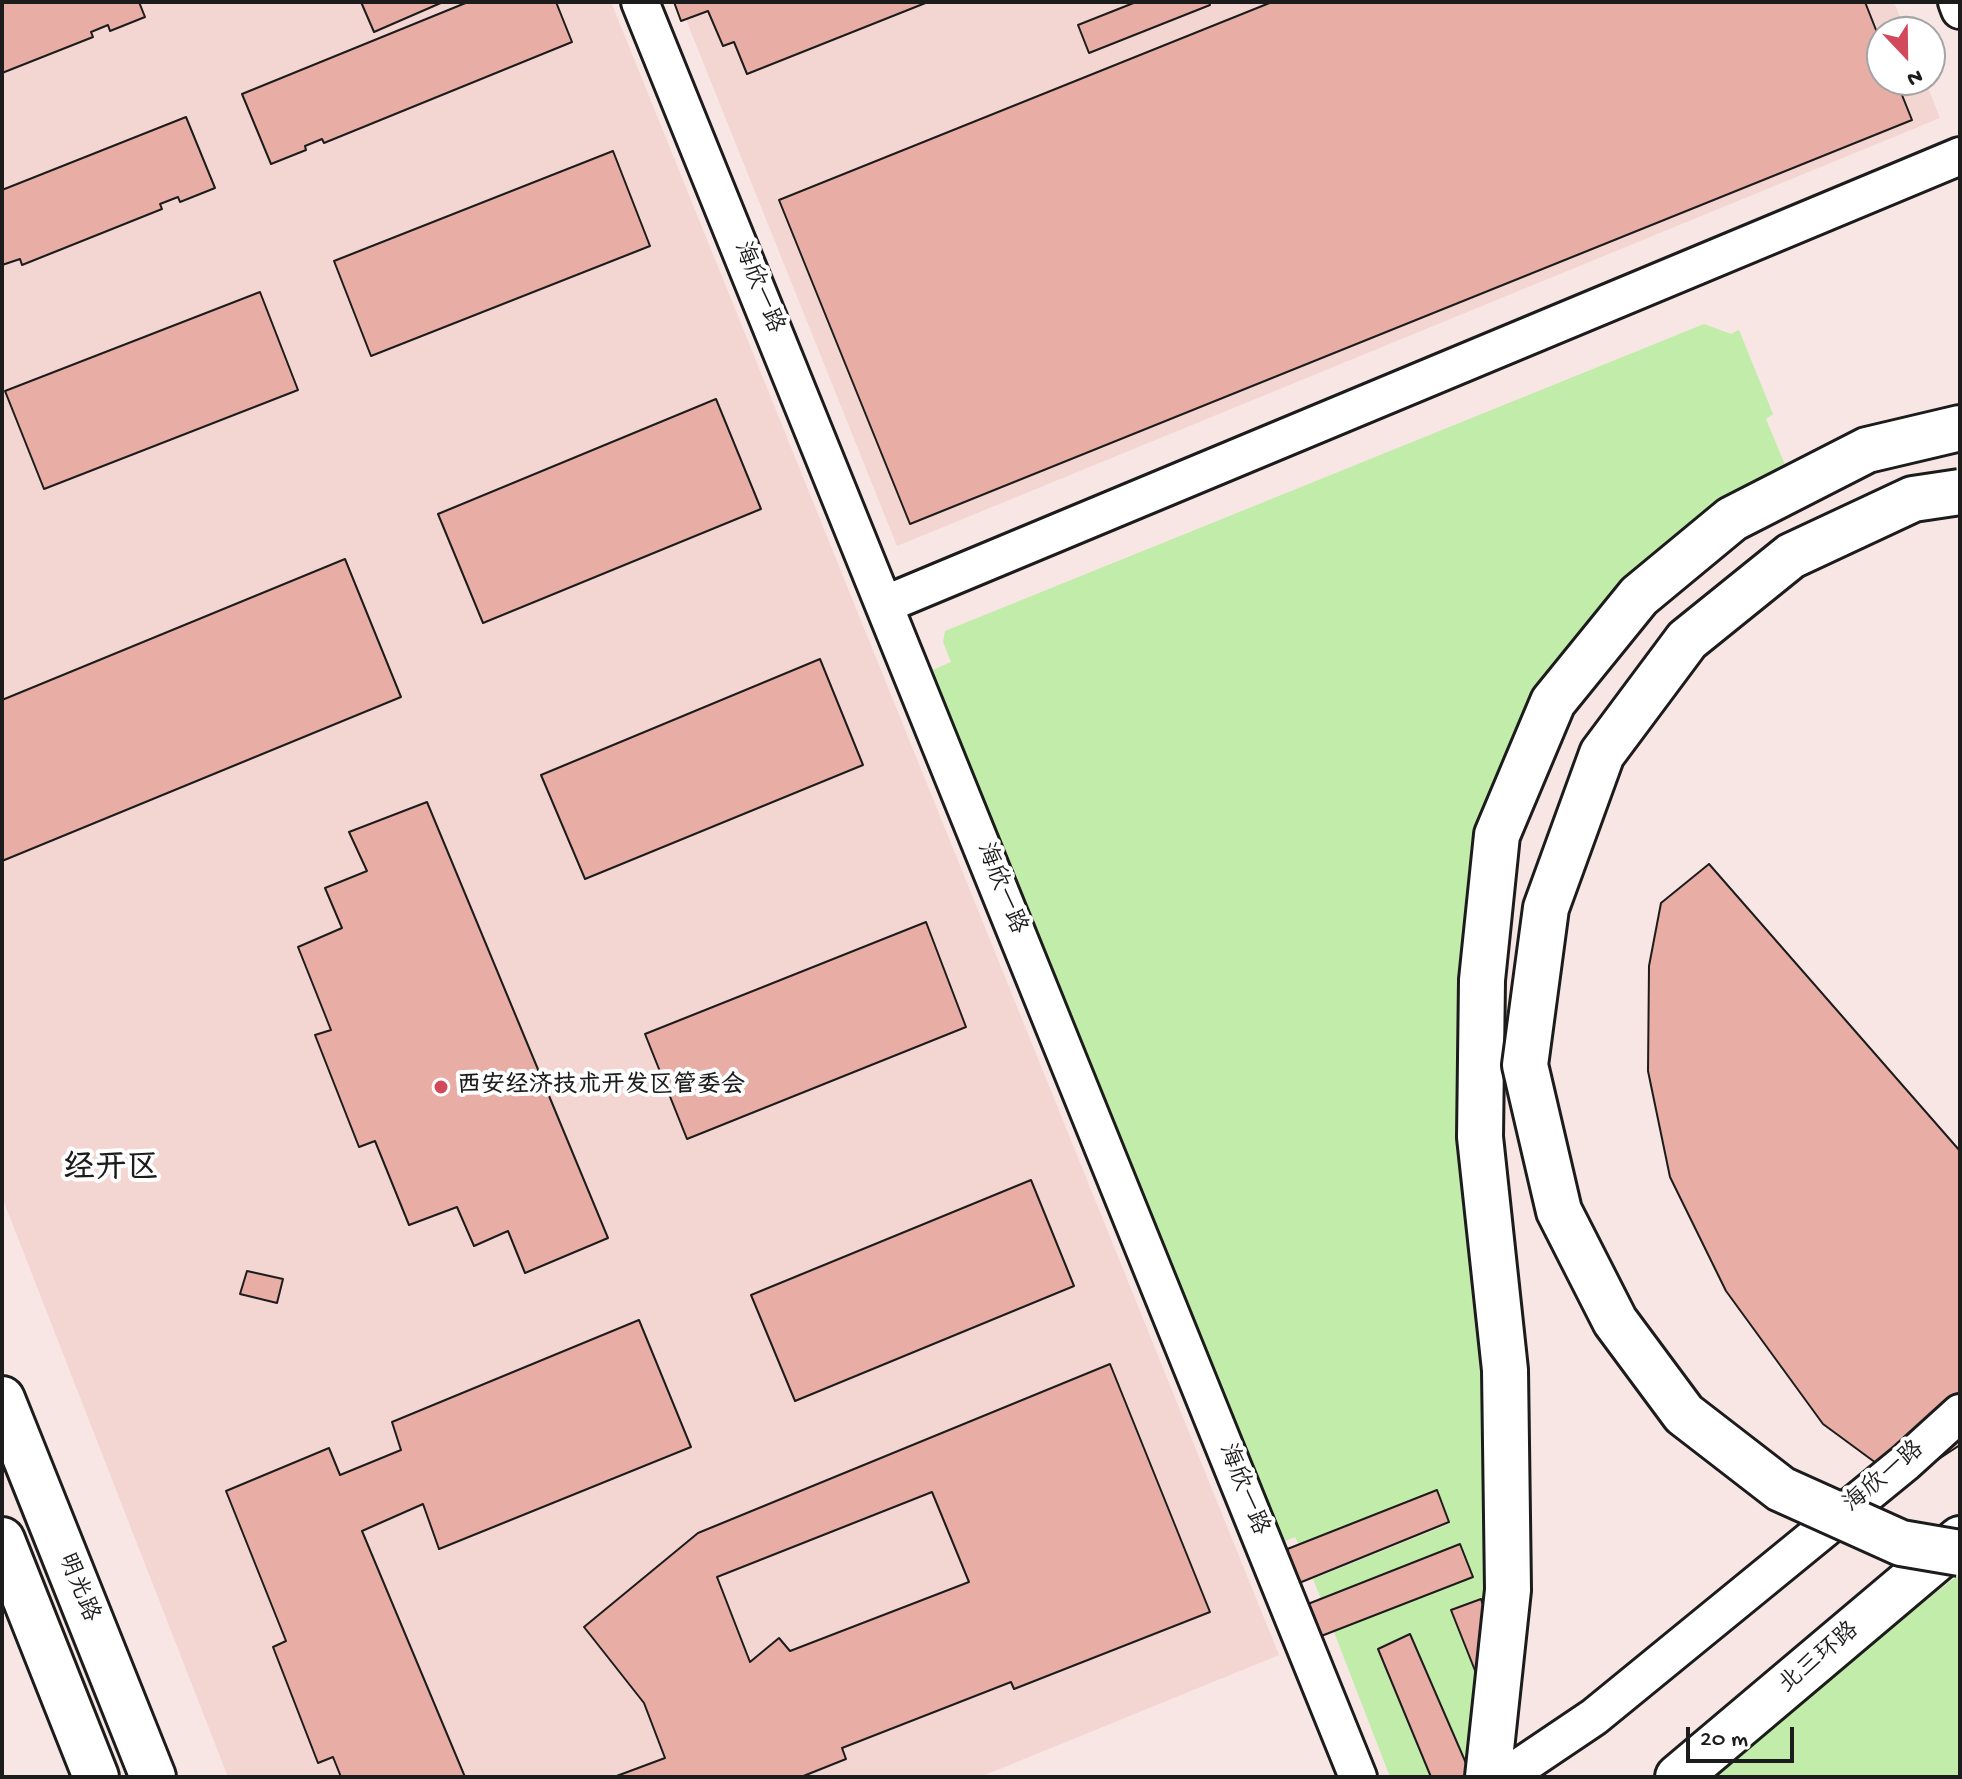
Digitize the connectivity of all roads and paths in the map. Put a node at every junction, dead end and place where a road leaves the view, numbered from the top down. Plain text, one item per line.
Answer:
1 (640, 2) edge
2 (1957, 2) edge
3 (1960, 10) edge
4 (1960, 156) edge
5 (1960, 428) edge
6 (1960, 492) edge
7 (886, 604) junction
8 (2, 1399) edge
9 (1960, 1413) edge
10 (1960, 1539) edge
11 (2, 1540) edge
12 (1960, 1553) edge
13 (96, 1777) edge
14 (153, 1777) edge
15 (1358, 1777) edge
16 (1488, 1777) edge
17 (1505, 1777) edge
18 (1678, 1777) edge

1 - 7 street, 海欣一路
2 - 3 street
4 - 7 street
5 - 16 main road
6 - 12 main road, bridge
7 - 15 street, 海欣一路
8 - 14 main road, 明光路
9 - 17 street, 海欣一路
10 - 18 main road, 北三环路
11 - 13 main road

